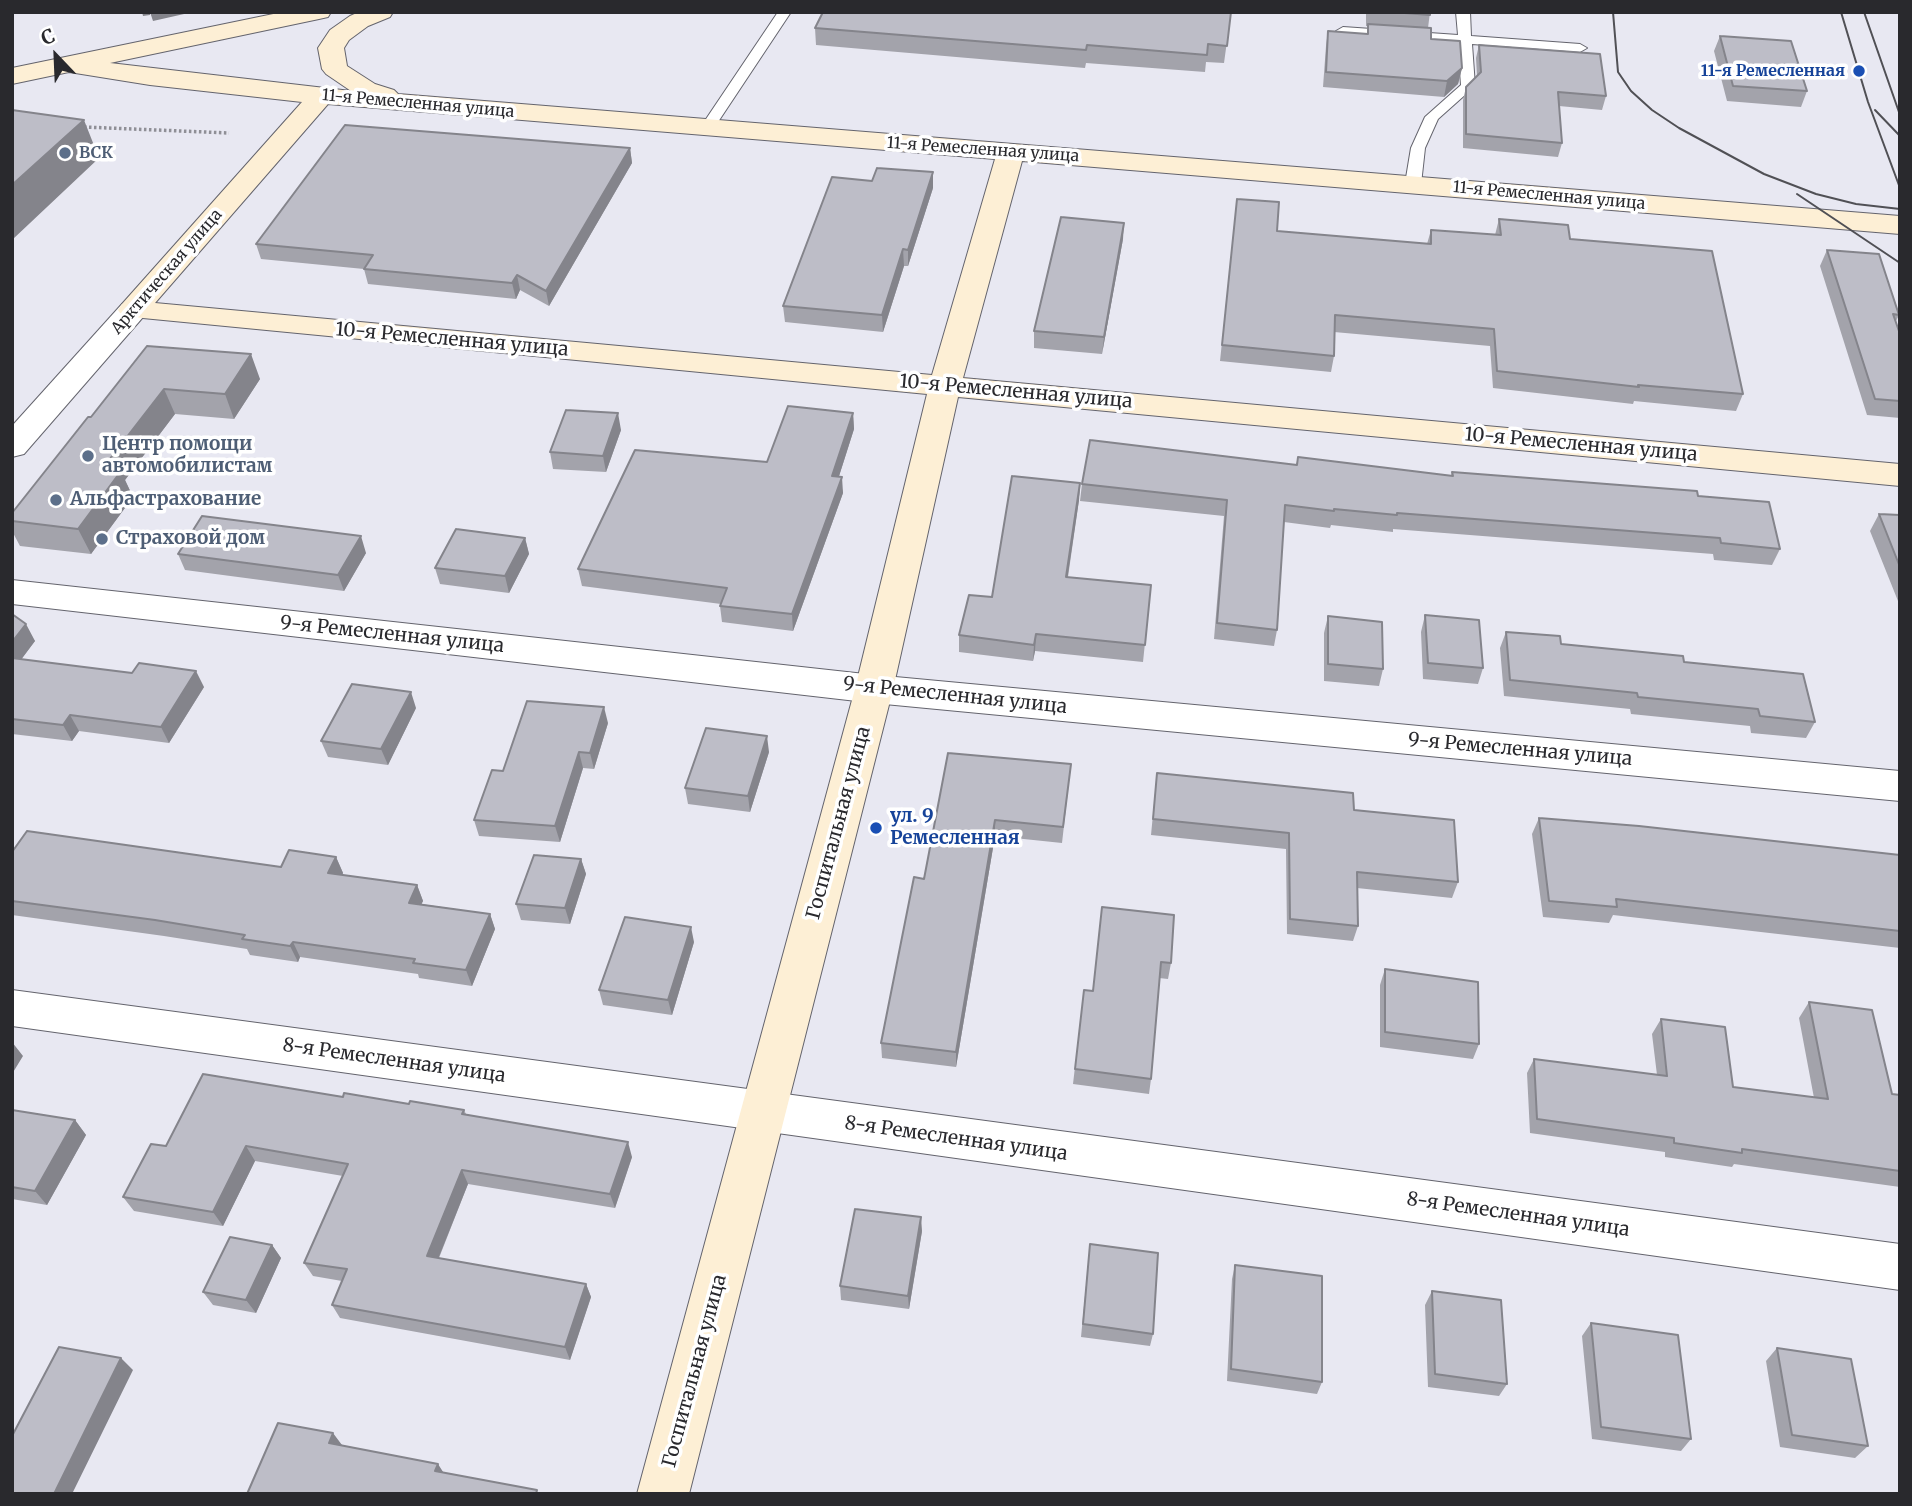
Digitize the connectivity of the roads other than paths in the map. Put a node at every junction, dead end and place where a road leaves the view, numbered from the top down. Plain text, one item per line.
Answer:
1 (319, 12) edge
2 (381, 12) edge
3 (785, 12) edge
4 (1463, 12) edge
5 (1343, 31) edge
6 (1465, 40) junction
7 (1580, 48) dead end
8 (68, 64) junction
9 (12, 76) edge
10 (321, 96) junction
11 (417, 104) junction
12 (707, 128) junction
13 (1011, 151) junction
14 (1413, 184) junction
15 (1900, 225) edge
16 (133, 310) junction
17 (945, 385) junction
18 (12, 447) edge
19 (1900, 475) edge
20 (12, 592) edge
21 (874, 689) junction
22 (1900, 786) edge
23 (12, 1008) edge
24 (764, 1112) junction
25 (1900, 1268) edge
26 (663, 1494) edge

1 - 8 main road
2 - 11 main road
3 - 12 lane
4 - 6 lane
5 - 6 lane
6 - 7 lane
6 - 14 lane
8 - 9 main road
8 - 10 main road, 11-я Ремесленная улица
10 - 11 main road, 11-я Ремесленная улица
10 - 16 main road, Арктическая улица
11 - 12 main road, 11-я Ремесленная улица
12 - 13 main road, 11-я Ремесленная улица
13 - 14 main road, 11-я Ремесленная улица
13 - 17 main road, Госпитальная улица
14 - 15 main road, 11-я Ремесленная улица
16 - 17 main road, 10-я Ремесленная улица
16 - 18 street, Арктическая улица
17 - 19 main road, 10-я Ремесленная улица
17 - 21 main road, Госпитальная улица
20 - 21 street, 9-я Ремесленная улица
21 - 22 street, 9-я Ремесленная улица
21 - 24 main road, Госпитальная улица
23 - 24 street, 8-я Ремесленная улица
24 - 25 street, 8-я Ремесленная улица
24 - 26 main road, Госпитальная улица

